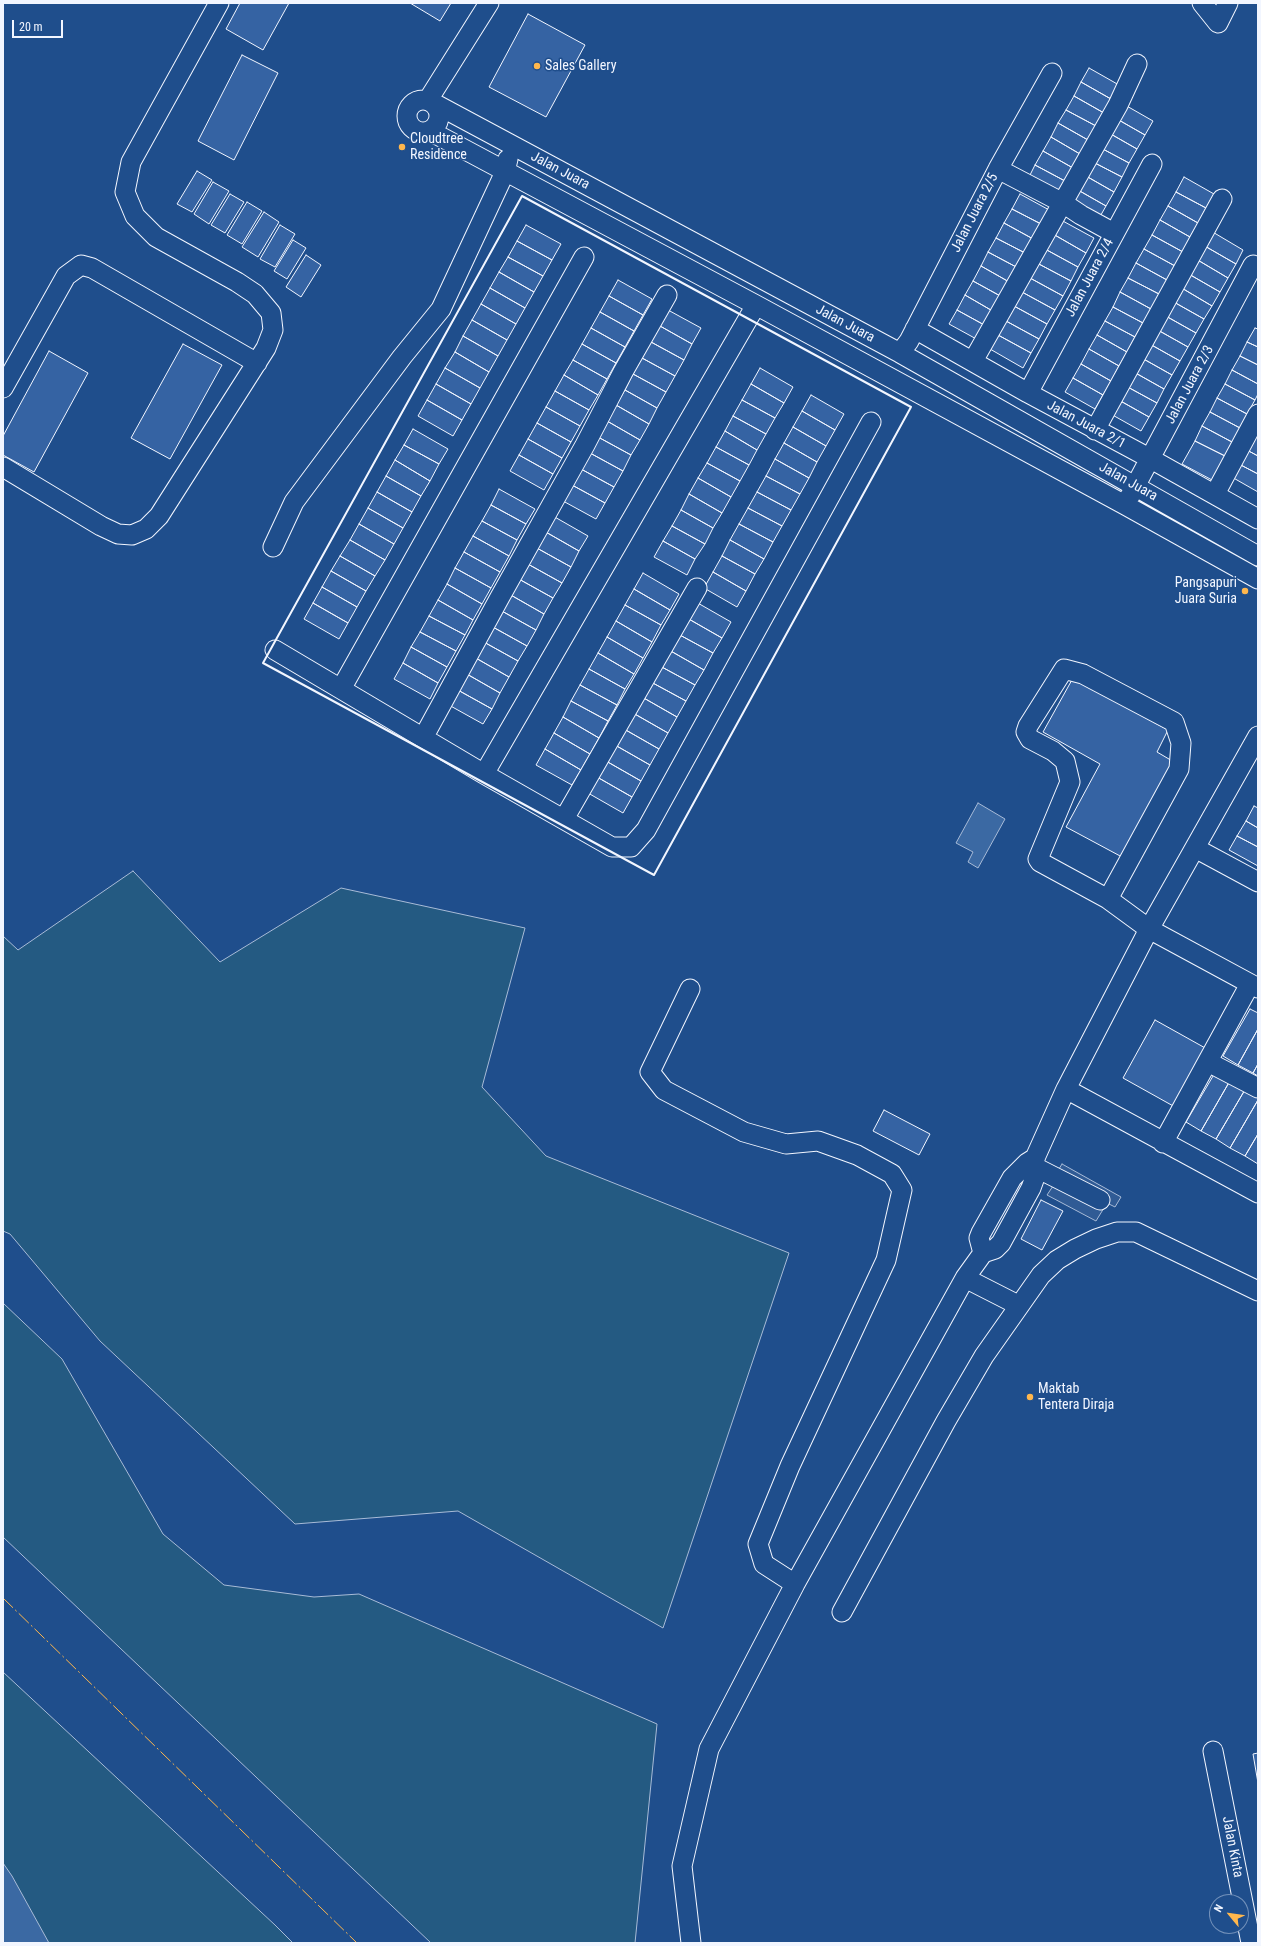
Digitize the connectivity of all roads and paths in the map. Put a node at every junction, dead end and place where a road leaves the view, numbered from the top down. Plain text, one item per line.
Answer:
1 (219, 3) edge
2 (489, 3) edge
3 (1202, 3) edge
4 (1228, 3) edge
5 (1137, 64) dead end
6 (1052, 73) dead end
7 (428, 100) junction
8 (430, 131) junction
9 (511, 145) junction
10 (1152, 164) dead end
11 (998, 168) junction
12 (505, 172) junction
13 (1222, 199) dead end
14 (1063, 203) junction
15 (1114, 233) junction
16 (584, 257) dead end
17 (1253, 265) dead end
18 (667, 295) dead end
19 (756, 305) junction
20 (915, 329) junction
21 (900, 353) junction
22 (973, 361) junction
23 (258, 363) junction
24 (3, 388) edge
25 (1028, 393) junction
26 (1258, 414) edge
27 (871, 422) dead end
28 (1095, 430) junction
29 (1151, 459) junction
30 (3, 467) edge
31 (1136, 486) junction
32 (1215, 494) junction
33 (1125, 504) junction
34 (1258, 519) edge
35 (273, 547) dead end
36 (1258, 556) edge
37 (1258, 579) edge
38 (697, 588) dead end
39 (275, 650) dead end
40 (341, 689) junction
41 (1258, 736) edge
42 (423, 738) junction
43 (484, 774) junction
44 (564, 819) junction
45 (1195, 848) junction
46 (1258, 882) edge
47 (1108, 899) junction
48 (1149, 929) junction
49 (1254, 986) edge
50 (690, 989) dead end
51 (1208, 1062) junction
52 (1258, 1088) edge
53 (1066, 1090) junction
54 (1163, 1143) junction
55 (1033, 1163) junction
56 (1258, 1193) edge
57 (1100, 1200) dead end
58 (965, 1278) junction
59 (1258, 1291) edge
60 (1018, 1305) junction
61 (795, 1584) junction
62 (842, 1612) dead end
63 (1213, 1751) dead end
64 (691, 1943) edge
65 (1251, 1943) edge

1 - 23 street
2 - 7 street
3 - 4 street
5 - 14 street
6 - 11 street, Jalan Juara 2/5
7 - 8 street
7 - 8 street
7 - 9 street, Jalan Juara
8 - 12 street, Jalan Juara
9 - 12 street
9 - 21 street, Jalan Juara
10 - 15 street, Jalan Juara 2/4
11 - 14 street
11 - 20 street, Jalan Juara 2/5
12 - 19 street, Jalan Juara
12 - 35 street
13 - 28 street
14 - 15 street
14 - 22 street
15 - 25 street, Jalan Juara 2/4
16 - 40 street
17 - 29 street, Jalan Juara 2/3
18 - 42 street
19 - 33 street, Jalan Juara
19 - 43 street
20 - 21 street, Jalan Juara 2/5
20 - 22 street, Jalan Juara 2/1
21 - 31 street, Jalan Juara
22 - 25 street, Jalan Juara 2/1
23 - 24 street
23 - 30 street
25 - 28 street, Jalan Juara 2/1
26 - 32 street
27 - 44 street
28 - 29 street, Jalan Juara 2/1
29 - 31 street, Jalan Juara 2/3
29 - 32 street, Jalan Juara 2/1
31 - 33 street, Jalan Juara 2/3
31 - 36 street, Jalan Juara
32 - 34 street, Jalan Juara 2/1
33 - 37 street, Jalan Juara
38 - 44 street
39 - 40 street
40 - 42 street
41 - 45 street
42 - 43 street
43 - 44 street
45 - 46 street
45 - 48 street
47 - 47 street
47 - 48 street
48 - 49 street
48 - 53 street
49 - 51 street
50 - 61 street
51 - 52 street
51 - 54 street
53 - 54 street
53 - 55 street
54 - 56 street
55 - 57 street
55 - 58 street
58 - 60 street
58 - 61 street
59 - 60 street
60 - 62 street
61 - 64 street
63 - 65 street, Jalan Kinta

